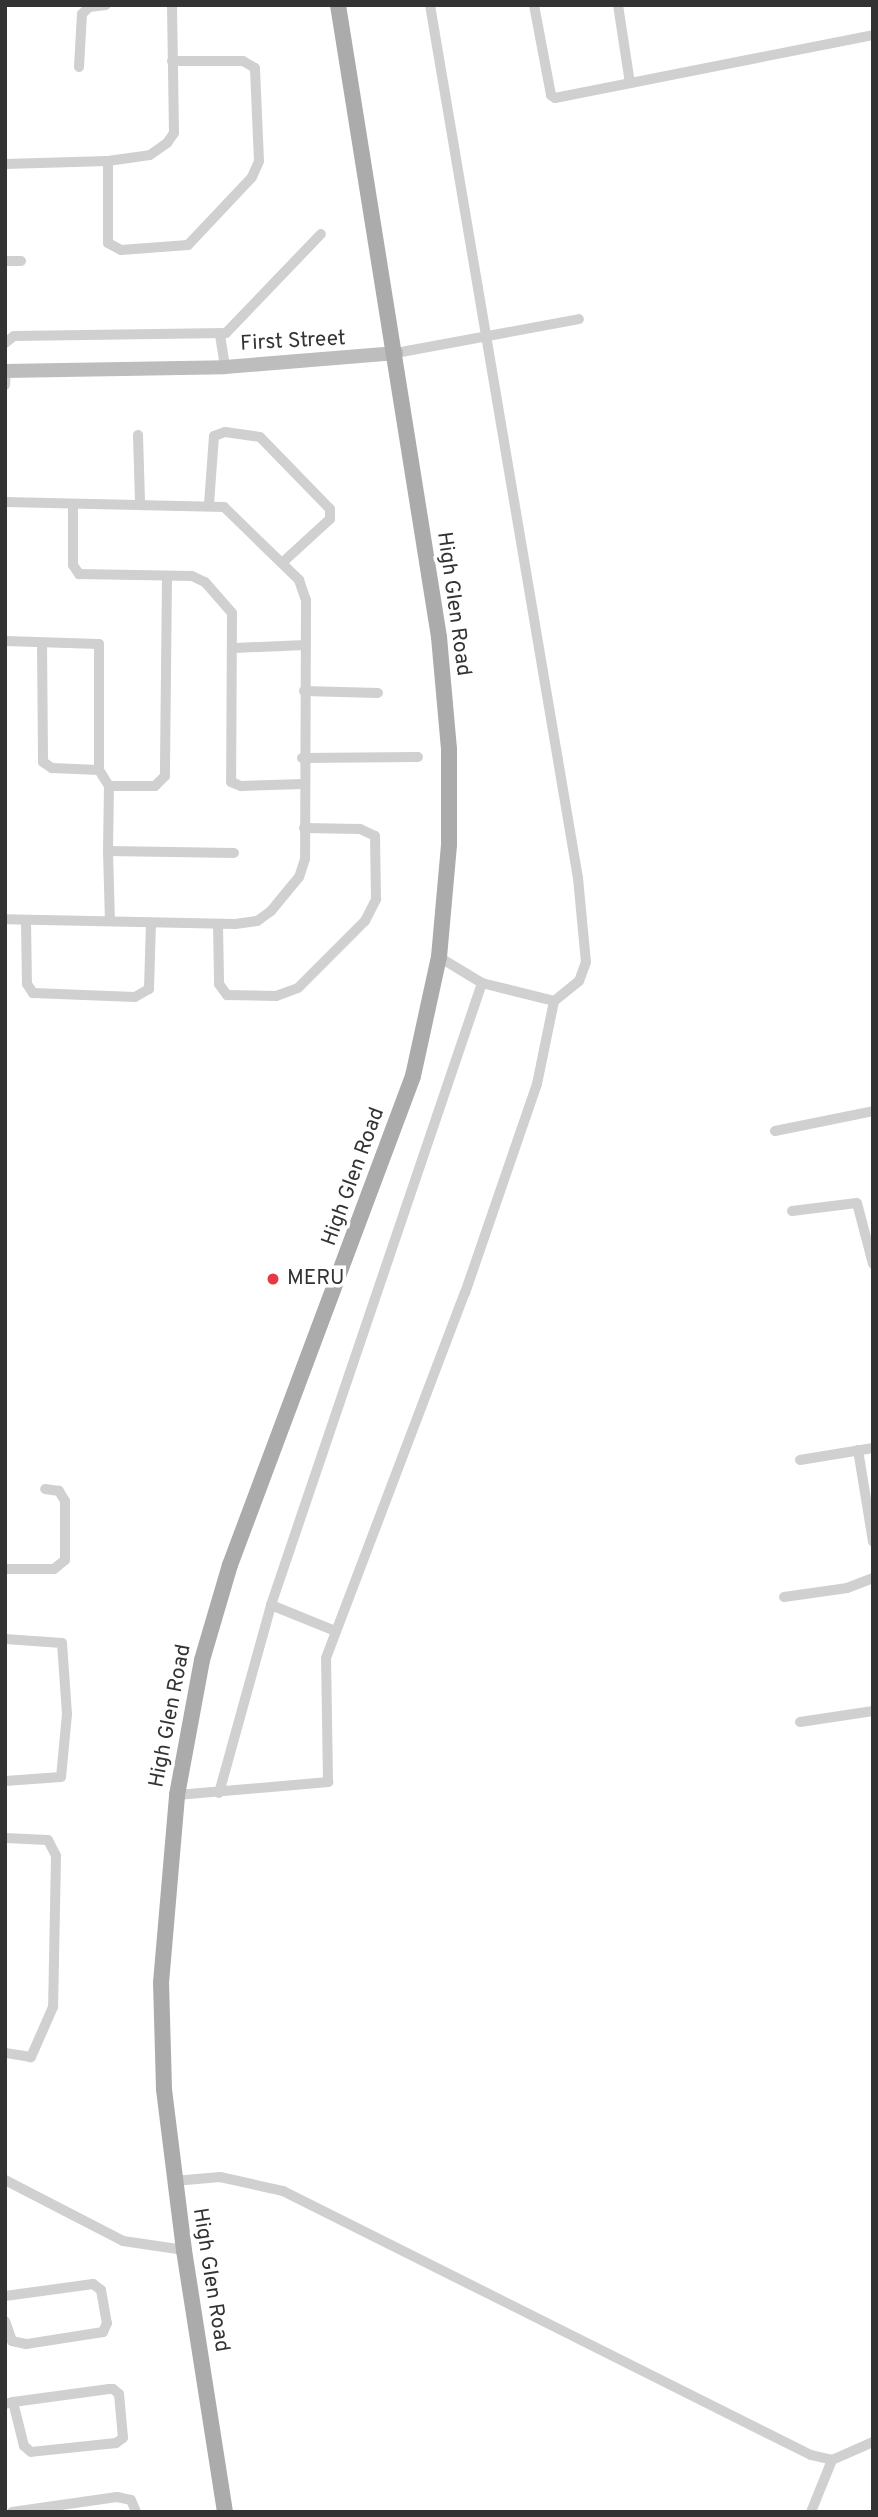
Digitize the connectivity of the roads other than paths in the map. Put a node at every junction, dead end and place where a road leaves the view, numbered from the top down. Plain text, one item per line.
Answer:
1 (106, 5) edge
2 (172, 5) edge
3 (338, 5) edge
4 (430, 5) edge
5 (534, 5) edge
6 (618, 5) edge
7 (873, 35) edge
8 (172, 61) junction
9 (79, 66) dead end
10 (630, 83) junction
11 (108, 161) junction
12 (5, 164) edge
13 (321, 234) dead end
14 (5, 261) edge
15 (21, 261) dead end
16 (579, 319) dead end
17 (220, 335) junction
18 (486, 337) junction
19 (5, 343) edge
20 (396, 353) junction
21 (225, 367) junction
22 (5, 372) edge
23 (5, 385) edge
24 (138, 435) dead end
25 (5, 502) edge
26 (140, 502) junction
27 (73, 504) junction
28 (209, 504) junction
29 (282, 563) junction
30 (167, 576) junction
31 (5, 641) edge
32 (42, 643) junction
33 (305, 645) junction
34 (235, 648) junction
35 (304, 691) junction
36 (378, 693) dead end
37 (418, 757) dead end
38 (302, 758) junction
39 (99, 770) junction
40 (303, 784) junction
41 (108, 786) junction
42 (304, 828) junction
43 (108, 850) junction
44 (234, 853) dead end
45 (5, 919) edge
46 (110, 921) junction
47 (26, 922) junction
48 (151, 923) junction
49 (218, 924) junction
50 (439, 957) junction
51 (482, 983) junction
52 (554, 1002) junction
53 (873, 1111) edge
54 (775, 1132) dead end
55 (792, 1211) dead end
56 (873, 1264) edge
57 (873, 1448) edge
58 (858, 1450) junction
59 (800, 1460) dead end
60 (45, 1489) dead end
61 (872, 1537) edge
62 (5, 1569) edge
63 (873, 1578) edge
64 (784, 1597) dead end
65 (271, 1605) junction
66 (335, 1631) junction
67 (5, 1639) edge
68 (873, 1710) edge
69 (800, 1722) dead end
70 (5, 1780) edge
71 (219, 1793) junction
72 (177, 1795) junction
73 (5, 1838) edge
74 (5, 2053) edge
75 (5, 2180) edge
76 (174, 2181) junction
77 (184, 2250) junction
78 (5, 2296) edge
79 (5, 2321) edge
80 (9, 2403) edge
81 (873, 2442) edge
82 (832, 2460) junction
83 (35, 2510) edge
84 (12, 2512) edge
85 (136, 2512) edge
86 (225, 2512) edge
87 (811, 2512) edge

1 - 9 street
2 - 8 street
3 - 20 main road, High Glen Road
4 - 18 street
5 - 10 street
6 - 10 street
7 - 10 street
8 - 11 street
8 - 11 street
11 - 12 street
13 - 17 street
14 - 15 street
16 - 18 street, First Street
17 - 19 street
17 - 21 street
18 - 20 street, First Street
18 - 52 street
20 - 21 street, First Street
20 - 50 main road, High Glen Road
21 - 22 street, First Street
22 - 23 street
24 - 26 street
25 - 27 street
26 - 27 street
26 - 28 street
27 - 30 street
28 - 29 street
28 - 29 street
29 - 33 street
30 - 34 street
30 - 41 street
31 - 32 street
32 - 39 street
32 - 39 street
33 - 34 street
33 - 35 street
34 - 40 street
35 - 36 street
35 - 38 street
37 - 38 street
38 - 40 street
39 - 41 street
40 - 42 street
41 - 43 street
42 - 49 street
42 - 49 street
43 - 44 street
43 - 46 street
45 - 47 street
46 - 47 street
46 - 48 street
47 - 48 street
48 - 49 street
50 - 51 street
50 - 72 main road, High Glen Road
51 - 52 street
51 - 65 street
52 - 66 street
53 - 54 street
55 - 56 street
57 - 58 street
58 - 59 street
58 - 61 street
60 - 62 street
63 - 64 street
65 - 66 street
65 - 71 street
66 - 71 street
67 - 70 street
68 - 69 street
71 - 72 street
72 - 76 main road, High Glen Road
73 - 74 street
75 - 77 street
76 - 77 main road, High Glen Road
76 - 82 street
77 - 86 main road, High Glen Road
78 - 79 street
80 - 80 street
81 - 82 street
82 - 87 street
83 - 84 street
83 - 85 street

